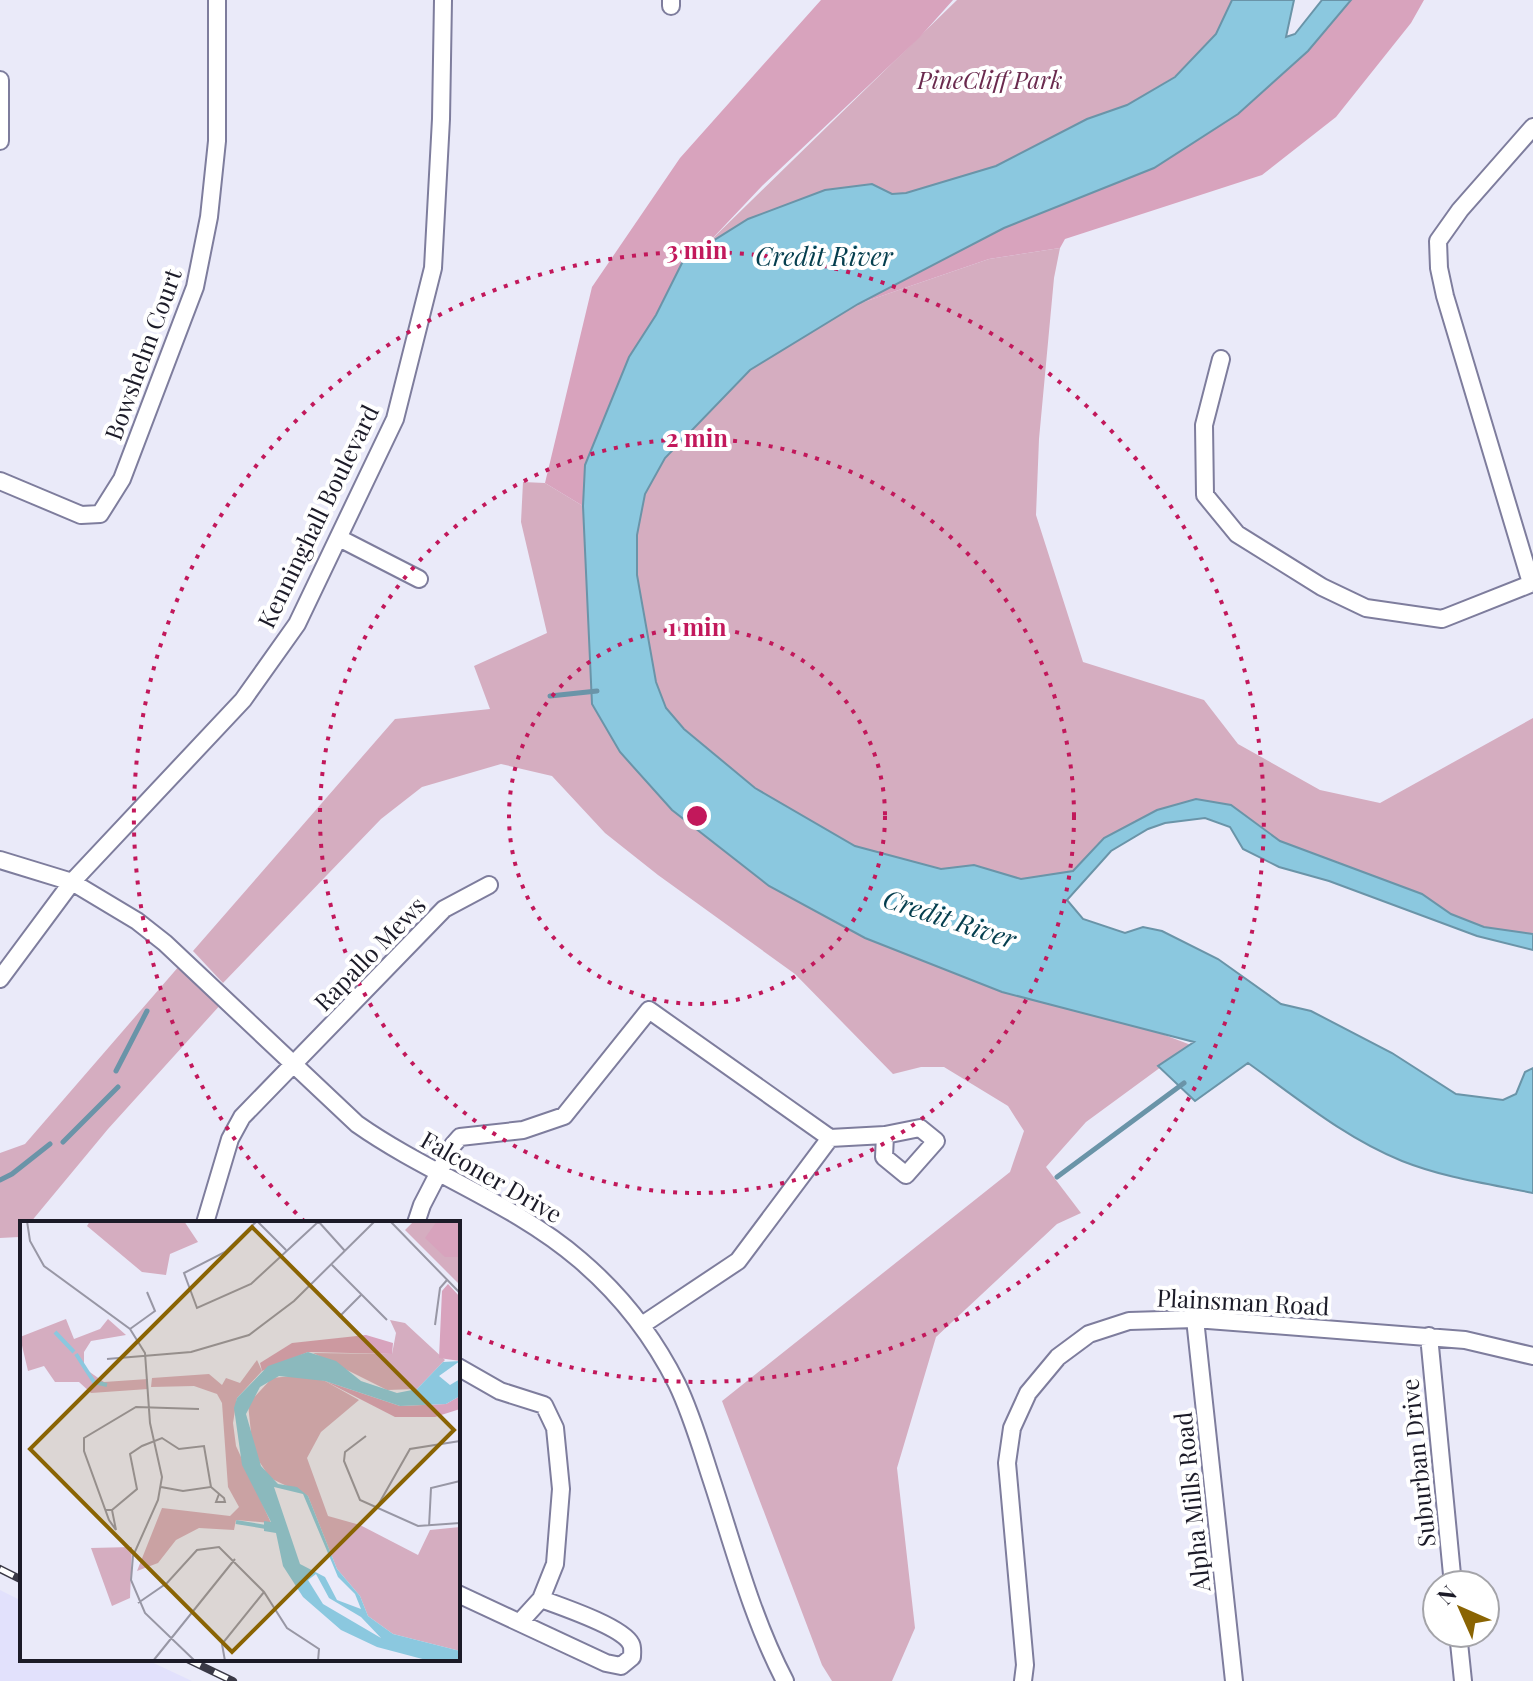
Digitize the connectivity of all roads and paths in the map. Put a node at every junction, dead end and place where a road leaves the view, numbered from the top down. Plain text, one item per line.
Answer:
1 (217, 0) edge
2 (443, 0) edge
3 (0, 80) edge
4 (1533, 127) edge
5 (0, 141) edge
6 (1221, 359) dead end
7 (0, 481) edge
8 (339, 538) junction
9 (419, 579) dead end
10 (1532, 583) edge
11 (0, 860) edge
12 (72, 882) junction
13 (489, 885) dead end
14 (0, 979) edge
15 (293, 1066) junction
16 (885, 1135) dead end
17 (830, 1138) junction
18 (439, 1172) junction
19 (206, 1221) edge
20 (417, 1221) edge
21 (1195, 1319) junction
22 (642, 1325) junction
23 (1429, 1336) junction
24 (1533, 1356) edge
25 (460, 1368) edge
26 (1451, 1569) edge
27 (460, 1595) edge
28 (541, 1599) junction
29 (520, 1622) junction
30 (1460, 1649) edge
31 (785, 1681) edge
32 (1023, 1681) edge
33 (1234, 1681) edge
34 (1463, 1681) edge

1 - 7 street, Bowshelm Court
2 - 8 street, Kenninghall Boulevard
3 - 5 street
4 - 10 street
6 - 10 street
8 - 9 street
8 - 12 street, Kenninghall Boulevard
11 - 12 street, Falconer Drive
12 - 14 street, Kenninghall Boulevard
12 - 15 street, Falconer Drive
13 - 15 street, Rapallo Mews
15 - 18 street, Falconer Drive
15 - 19 street, Rapallo Mews
16 - 17 street
17 - 18 street
17 - 22 street
18 - 20 street
18 - 22 street, Falconer Drive
21 - 23 street, Plainsman Road
21 - 32 street, Plainsman Road
21 - 33 street, Alpha Mills Road
22 - 31 street, Falconer Drive
23 - 24 street, Plainsman Road
23 - 26 street, Suburban Drive
25 - 28 street
27 - 29 street
28 - 29 street
28 - 29 street
30 - 34 street

